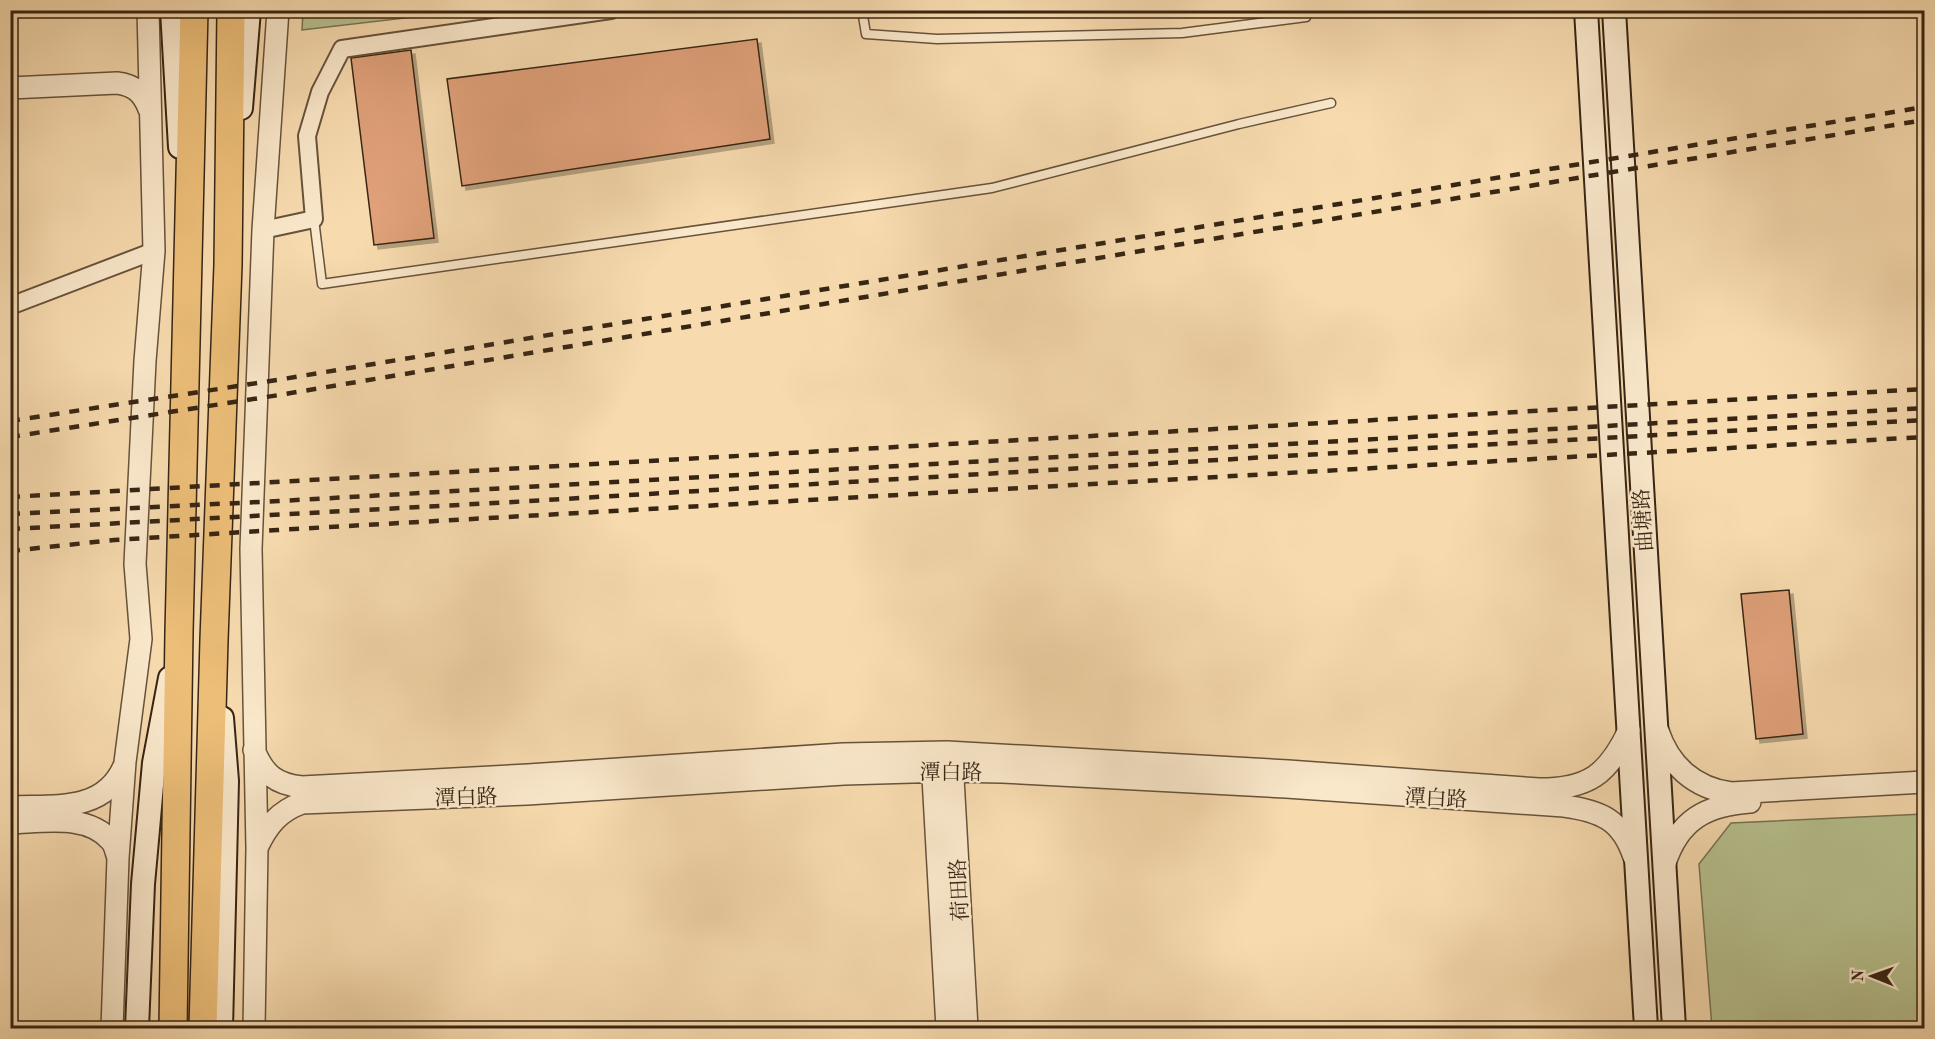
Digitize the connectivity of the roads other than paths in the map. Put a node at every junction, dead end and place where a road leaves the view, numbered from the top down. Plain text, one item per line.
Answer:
1 (148, 10) edge
2 (172, 10) edge
3 (194, 10) edge
4 (231, 10) edge
5 (249, 10) edge
6 (278, 10) edge
7 (611, 10) edge
8 (862, 10) edge
9 (1306, 10) edge
10 (1586, 10) edge
11 (1614, 10) edge
12 (149, 54) junction
13 (10, 82) edge
14 (10, 88) edge
15 (1331, 103) dead end
16 (149, 109) junction
17 (314, 219) junction
18 (262, 230) junction
19 (154, 251) junction
20 (228, 265) junction
21 (188, 278) junction
22 (10, 306) edge
23 (179, 633) junction
24 (214, 640) junction
25 (1657, 728) junction
26 (1629, 730) junction
27 (254, 750) junction
28 (125, 762) junction
29 (942, 762) junction
30 (883, 772) junction
31 (1005, 772) junction
32 (1924, 782) edge
33 (1924, 793) edge
34 (10, 807) edge
35 (935, 818) junction
36 (10, 823) edge
37 (956, 825) junction
38 (257, 848) junction
39 (118, 858) junction
40 (1665, 863) junction
41 (1636, 865) junction
42 (112, 1029) edge
43 (137, 1029) edge
44 (172, 1029) edge
45 (203, 1029) edge
46 (221, 1029) edge
47 (254, 1029) edge
48 (948, 1029) edge
49 (967, 1029) edge
50 (1646, 1029) edge
51 (1674, 1029) edge

1 - 12 street
2 - 21 main road
3 - 21 highway
4 - 20 highway
5 - 20 main road
6 - 18 street
7 - 17 street
8 - 9 lane
10 - 26 main road, 曲塘路
11 - 25 main road, 曲塘路
12 - 13 street
12 - 16 street
14 - 16 street
15 - 17 lane
16 - 19 street
17 - 18 street
18 - 27 street
19 - 22 street
19 - 28 street
20 - 24 highway
21 - 23 highway
23 - 43 main road
23 - 44 highway
24 - 45 highway
24 - 46 main road
25 - 32 street
25 - 40 main road, 曲塘路
26 - 29 street, 潭白路
26 - 41 main road, 曲塘路
27 - 29 street, 潭白路
27 - 38 street
28 - 34 street
28 - 39 street
29 - 30 street, 潭白路
29 - 31 street, 潭白路
29 - 35 street, 荷田路
29 - 37 street, 荷田路
30 - 35 street
30 - 38 street, 潭白路
31 - 37 street
31 - 41 street, 潭白路
33 - 40 street
35 - 48 street, 荷田路
36 - 39 street
37 - 49 street, 荷田路
38 - 47 street
39 - 42 street
40 - 51 main road, 曲塘路
41 - 50 main road, 曲塘路

